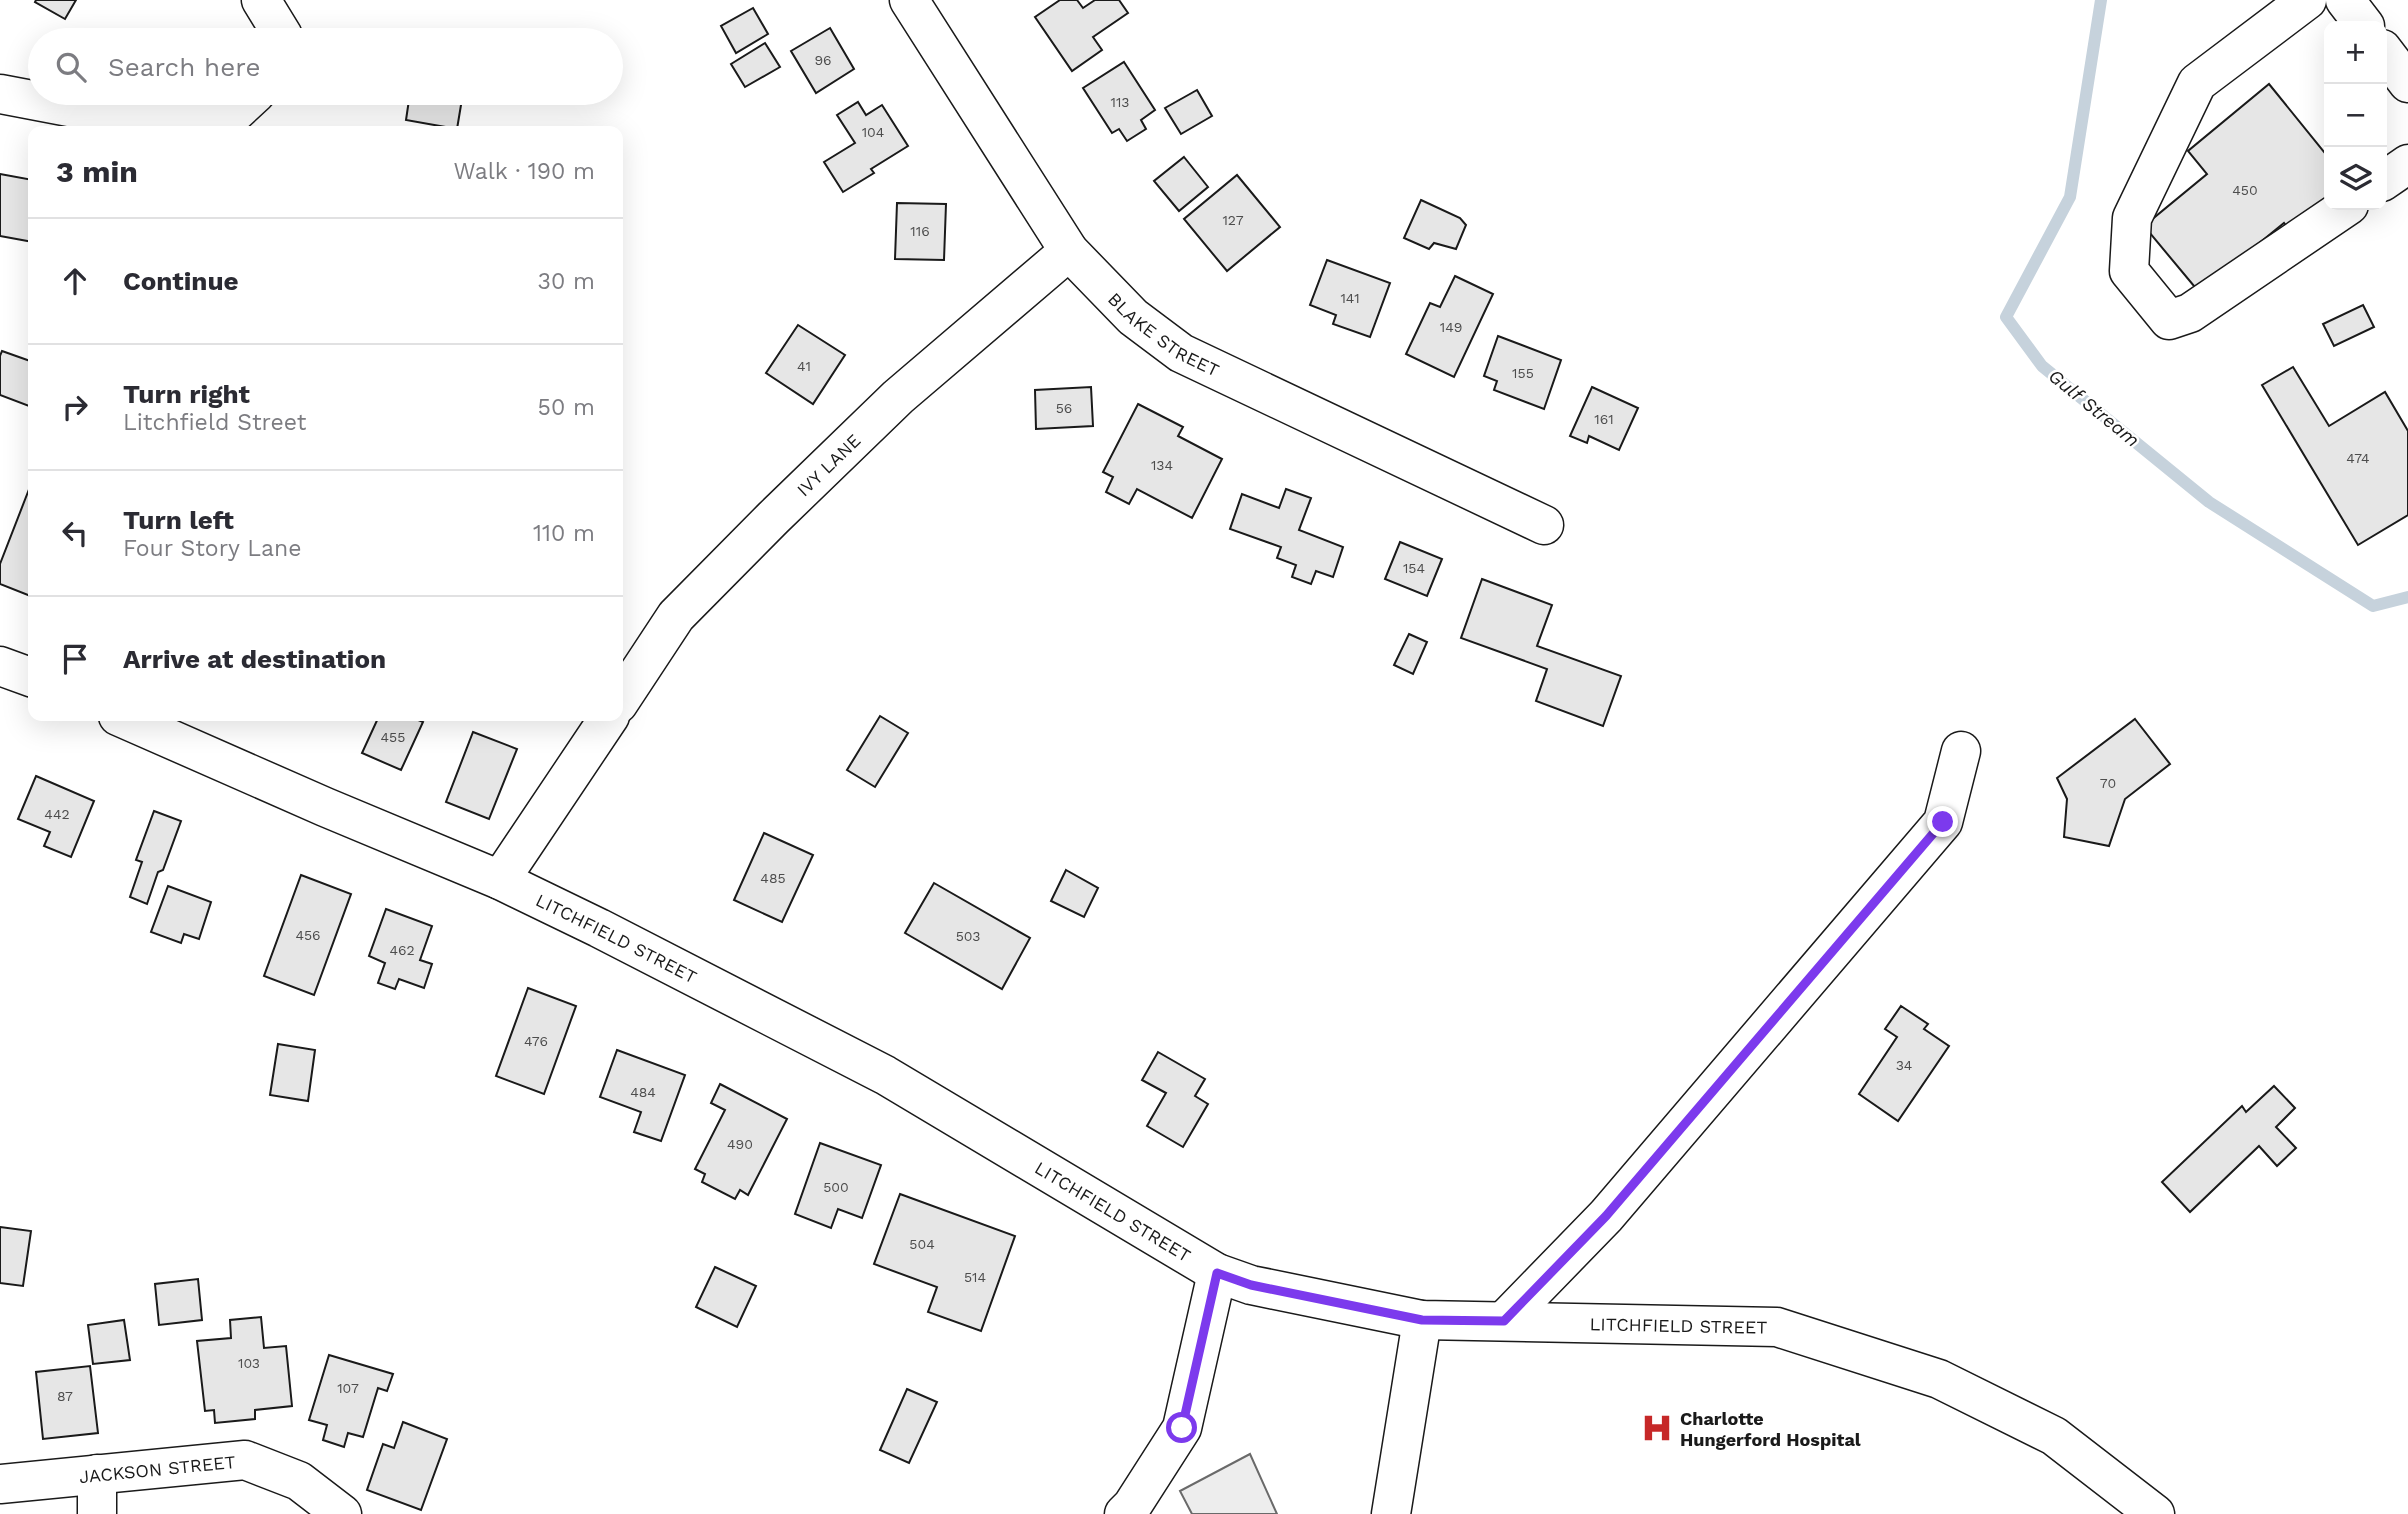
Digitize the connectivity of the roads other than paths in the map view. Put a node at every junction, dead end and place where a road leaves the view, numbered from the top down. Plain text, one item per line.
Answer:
1 (261, 0) edge
2 (909, 0) edge
3 (2307, 0) edge
4 (2345, 0) edge
5 (2361, 21) edge
6 (278, 28) edge
7 (2387, 56) edge
8 (2408, 83) edge
9 (0, 94) edge
10 (28, 99) edge
11 (58, 105) edge
12 (243, 105) edge
13 (2408, 164) edge
14 (2387, 179) edge
15 (2342, 210) edge
16 (1069, 251) junction
17 (1544, 525) dead end
18 (0, 666) edge
19 (28, 676) edge
20 (623, 696) edge
21 (129, 721) edge
22 (607, 721) edge
23 (1961, 751) dead end
24 (500, 880) junction
25 (1217, 1273) junction
26 (1422, 1320) junction
27 (1504, 1321) junction
28 (97, 1474) junction
29 (0, 1484) edge
30 (97, 1514) edge
31 (342, 1514) edge
32 (1124, 1514) edge
33 (1391, 1514) edge
34 (2155, 1514) edge

1 - 6 main road
2 - 16 main road, BLAKE STREET
3 - 15 main road
4 - 5 main road
7 - 8 main road
9 - 10 main road
11 - 12 main road
13 - 14 main road
16 - 17 main road, BLAKE STREET
16 - 20 main road, IVY LANE
18 - 19 main road
21 - 24 main road, LITCHFIELD STREET
22 - 24 main road
23 - 27 main road
24 - 25 main road, LITCHFIELD STREET
25 - 26 main road, LITCHFIELD STREET
25 - 32 main road
26 - 27 main road, LITCHFIELD STREET
26 - 33 main road
27 - 34 main road, LITCHFIELD STREET
28 - 29 main road, JACKSON STREET
28 - 30 main road
28 - 31 main road, JACKSON STREET

